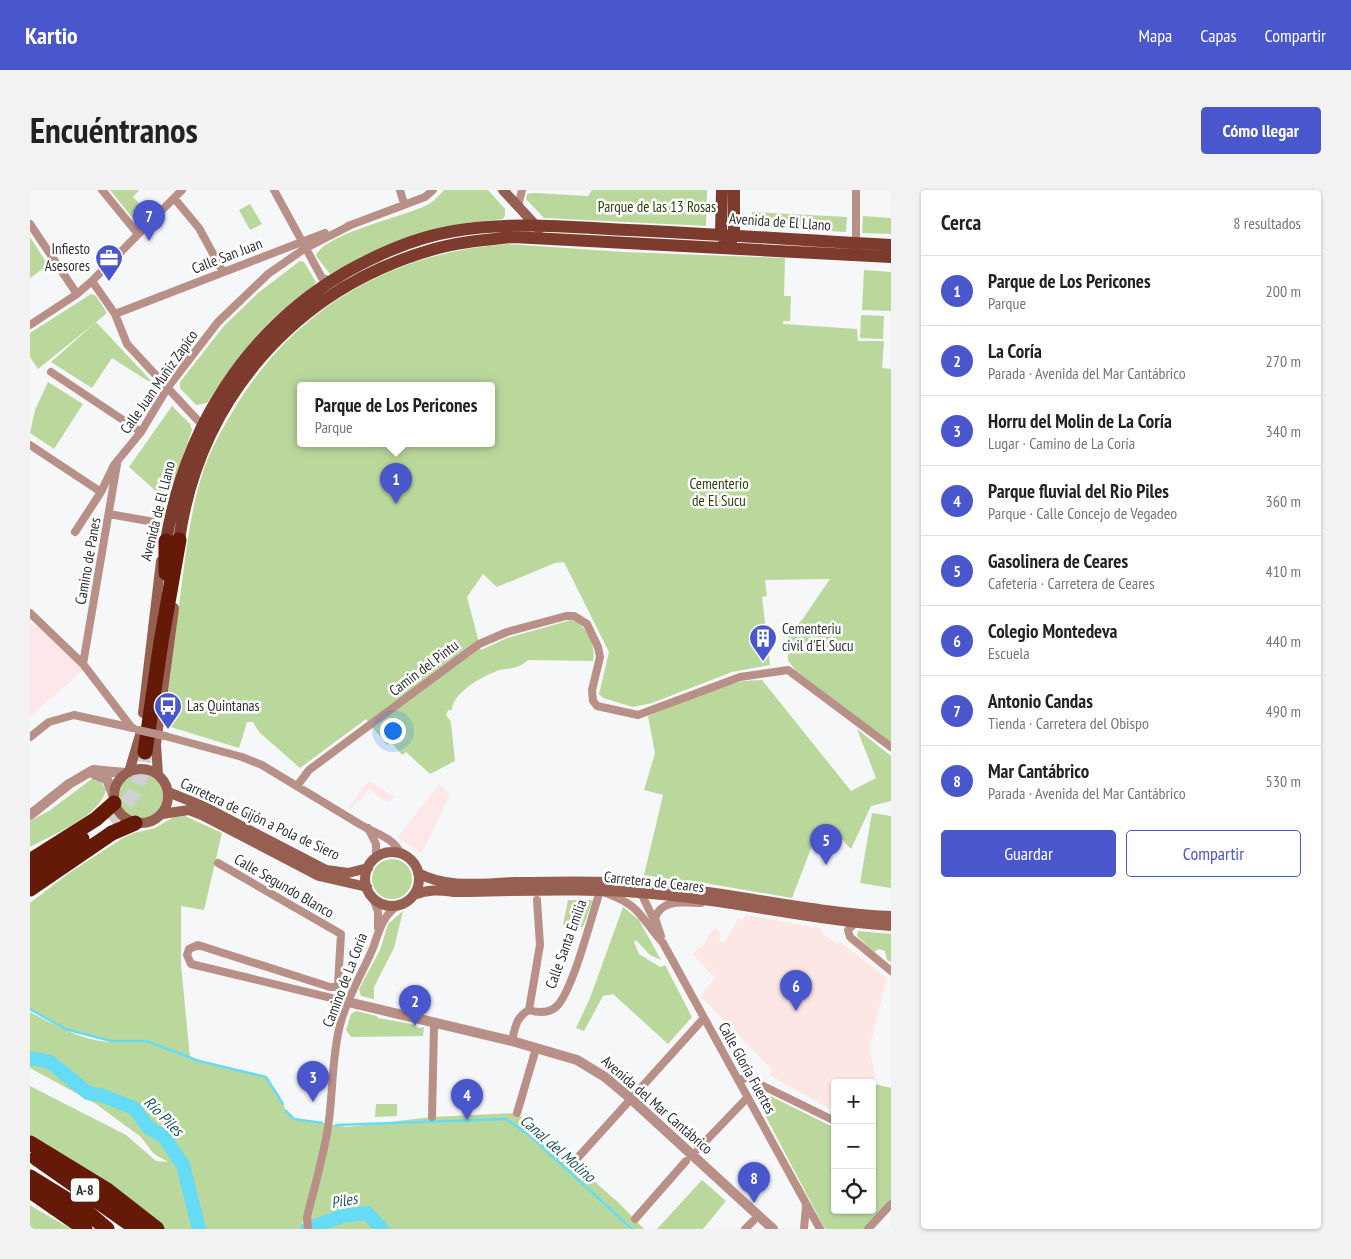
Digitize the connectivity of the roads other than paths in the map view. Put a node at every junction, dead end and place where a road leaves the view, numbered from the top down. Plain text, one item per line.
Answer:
1 (102, 190) edge
2 (182, 190) edge
3 (400, 190) edge
4 (433, 190) edge
5 (503, 190) edge
6 (522, 190) edge
7 (722, 190) edge
8 (734, 190) edge
9 (856, 190) edge
10 (276, 191) edge
11 (174, 198) junction
12 (404, 204) junction
13 (518, 206) junction
14 (30, 224) edge
15 (508, 225) junction
16 (534, 225) junction
17 (138, 234) junction
18 (554, 239) junction
19 (727, 242) junction
20 (891, 245) edge
21 (302, 246) junction
22 (856, 249) junction
23 (279, 250) junction
24 (891, 257) edge
25 (283, 264) junction
26 (223, 272) junction
27 (92, 281) junction
28 (327, 285) junction
29 (77, 294) junction
30 (114, 314) junction
31 (30, 325) edge
32 (51, 372) dead end
33 (168, 388) junction
34 (202, 425) junction
35 (141, 432) junction
36 (30, 445) edge
37 (117, 462) junction
38 (101, 492) junction
39 (109, 514) junction
40 (154, 522) dead end
41 (75, 532) dead end
42 (173, 540) junction
43 (30, 613) edge
44 (83, 664) junction
45 (135, 729) junction
46 (30, 737) edge
47 (891, 747) edge
48 (145, 752) tunnel mouth
49 (127, 772) junction
50 (158, 775) junction
51 (80, 776) junction
52 (297, 786) junction
53 (168, 792) junction
54 (114, 799) junction
55 (162, 814) junction
56 (30, 815) edge
57 (109, 819) tunnel mouth
58 (135, 823) junction
59 (368, 828) junction
60 (401, 854) junction
61 (34, 857) edge
62 (376, 858) junction
63 (218, 863) dead end
64 (368, 868) junction
65 (418, 873) junction
66 (632, 883) junction
67 (30, 885) edge
68 (367, 887) junction
69 (600, 891) junction
70 (642, 893) junction
71 (414, 896) junction
72 (373, 898) junction
73 (537, 900) dead end
74 (718, 904) junction
75 (397, 906) junction
76 (891, 916) edge
77 (854, 923) junction
78 (656, 924) junction
79 (891, 926) edge
80 (378, 930) junction
81 (663, 943) junction
82 (187, 955) joint
83 (891, 971) edge
84 (348, 1002) junction
85 (529, 1010) junction
86 (704, 1018) junction
87 (434, 1026) dead end
88 (512, 1041) junction
89 (535, 1052) dead end
90 (738, 1080) junction
91 (630, 1098) junction
92 (748, 1098) junction
93 (517, 1114) dead end
94 (432, 1118) dead end
95 (831, 1119) edge
96 (30, 1143) edge
97 (698, 1149) dead end
98 (30, 1155) edge
99 (686, 1161) dead end
100 (573, 1162) dead end
101 (30, 1177) edge
102 (30, 1191) edge
103 (30, 1198) edge
104 (891, 1204) edge
105 (806, 1206) junction
106 (635, 1219) dead end
107 (753, 1221) dead end
108 (83, 1227) edge
109 (107, 1229) edge
110 (138, 1229) edge
111 (157, 1229) edge
112 (308, 1229) edge
113 (745, 1229) edge
114 (773, 1229) edge
115 (804, 1229) edge
116 (820, 1229) edge
117 (868, 1229) edge

1 - 17 street
2 - 11 street
3 - 12 street
4 - 12 street, Calle San Juan
5 - 13 main road
6 - 13 street
7 - 19 main road
8 - 19 main road
9 - 22 street
10 - 21 street
11 - 17 street
11 - 26 street
12 - 21 street, Calle San Juan
13 - 15 main road
13 - 16 main road
14 - 29 street
15 - 16 main road, Avenida de El Llano
15 - 28 main road, Avenida de El Llano
16 - 18 main road
16 - 19 main road, Avenida de El Llano
17 - 27 street
18 - 19 main road, Avenida de El Llano
18 - 28 main road, Avenida de El Llano
19 - 22 main road, Avenida de El Llano
20 - 22 main road, Avenida de El Llano
21 - 23 street, Calle San Juan
21 - 25 street, Calle Juan Muñíz Zapico
21 - 28 street
22 - 24 main road, Avenida de El Llano
23 - 25 street
23 - 26 street, Calle San Juan
25 - 33 street, Calle Juan Muñíz Zapico
26 - 30 street, Calle San Juan
27 - 29 street
27 - 30 street
28 - 34 main road, Avenida de El Llano
28 - 42 main road, Avenida de El Llano
29 - 31 street
30 - 33 street
32 - 35 street
33 - 34 street
33 - 35 street, Calle Juan Muñíz Zapico
34 - 42 main road, Avenida de El Llano
35 - 37 street, Calle Juan Muñíz Zapico
36 - 38 street
37 - 38 street, Calle Juan Muñíz Zapico
37 - 39 street, Camino de Panes
38 - 41 street, Calle Juan Muñíz Zapico
39 - 40 street
39 - 44 street, Camino de Panes
42 - 48 highway
42 - 49 main road, Avenida de El Llano
42 - 50 main road, Avenida de El Llano
43 - 44 street
44 - 45 street
45 - 46 street
45 - 52 street, bridge
47 - 52 street, Camin del Pintu
49 - 50 main road
49 - 51 street
49 - 54 main road
50 - 53 main road
51 - 54 street
51 - 56 street
52 - 59 street
53 - 55 main road
53 - 64 main road, Carretera de Gijón a Pola de Siero
54 - 58 main road
54 - 61 highway
55 - 58 main road
55 - 68 main road, Carretera de Gijón a Pola de Siero
57 - 67 highway
58 - 67 highway
59 - 60 street
59 - 62 street
60 - 62 main road
60 - 65 main road
62 - 64 main road
63 - 82 street, Calle Segundo Blanco
64 - 68 main road
65 - 66 main road, Carretera de Ceares
65 - 71 main road
66 - 70 street
66 - 76 main road, Carretera de Ceares
68 - 72 main road
69 - 70 main road, Carretera de Ceares
69 - 71 main road, Carretera de Ceares
69 - 81 street, Calle Gloria Fuertes
69 - 85 street, Calle Santa Emilia
70 - 74 main road, Carretera de Ceares
70 - 78 street, Calle Gloria Fuertes
71 - 75 main road
72 - 75 main road
72 - 80 street, Camino de La Coría
73 - 85 street, Calle Santa Emilia
74 - 77 main road, Carretera de Ceares
74 - 78 street
75 - 80 street, Camino de La Coría
77 - 79 main road, Carretera de Ceares
77 - 83 street
78 - 81 street, Calle Gloria Fuertes
80 - 84 street, Camino de La Coría
81 - 86 street, Calle Gloria Fuertes
82 - 84 street, Avenida del Mar Cantábrico
84 - 88 street, Avenida del Mar Cantábrico
84 - 112 street, Camino de La Coría
85 - 88 street, Calle Santa Emilia
86 - 90 street, Calle Gloria Fuertes
86 - 91 street
87 - 94 street
88 - 91 street, Avenida del Mar Cantábrico
89 - 93 street
90 - 92 street, Calle Gloria Fuertes
90 - 95 street
91 - 100 street
91 - 114 street, Avenida del Mar Cantábrico
92 - 97 street
92 - 105 street, Calle Gloria Fuertes
96 - 111 highway
98 - 110 highway, A-8
99 - 106 street
101 - 109 highway, A-8
102 - 108 highway
103 - 108 highway
104 - 117 street
105 - 115 street
105 - 116 street, Calle Gloria Fuertes
107 - 113 street

